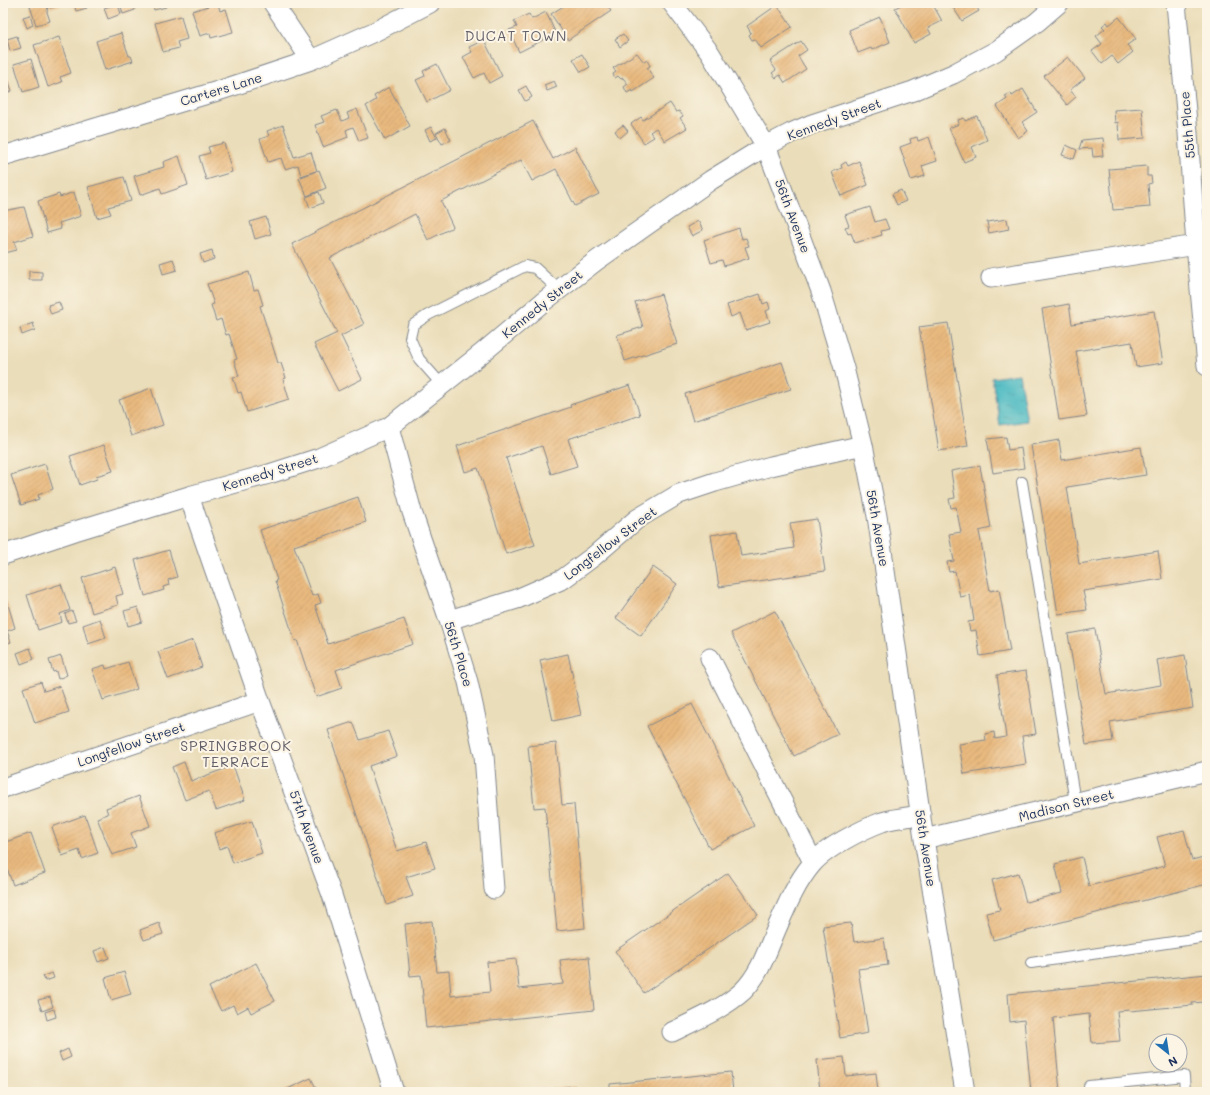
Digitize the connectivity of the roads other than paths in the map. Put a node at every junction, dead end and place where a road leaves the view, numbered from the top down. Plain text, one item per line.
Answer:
1 (273, 3) edge
2 (430, 3) edge
3 (672, 3) edge
4 (1059, 3) edge
5 (1176, 3) edge
6 (311, 60) junction
7 (766, 146) junction
8 (3, 156) edge
9 (1196, 245) junction
10 (991, 278) dead end
11 (559, 290) junction
12 (1207, 366) edge
13 (442, 385) junction
14 (390, 427) junction
15 (863, 445) junction
16 (1022, 482) dead end
17 (189, 496) junction
18 (3, 555) edge
19 (449, 620) junction
20 (710, 658) dead end
21 (260, 701) junction
22 (1207, 771) edge
23 (3, 788) edge
24 (1075, 802) junction
25 (921, 815) junction
26 (924, 839) junction
27 (813, 862) junction
28 (494, 889) dead end
29 (1207, 937) edge
30 (1031, 963) dead end
31 (672, 1032) dead end
32 (394, 1092) edge
33 (965, 1092) edge
34 (1090, 1092) edge
35 (1185, 1092) edge

1 - 6 street
2 - 6 street, Carters Lane
3 - 7 street, 56th Avenue
4 - 7 street, Kennedy Street
5 - 9 street, 55th Place
6 - 8 street, Carters Lane
7 - 11 street, Kennedy Street
7 - 15 street, 56th Avenue
9 - 10 street
9 - 12 street, 55th Place
11 - 13 street, Kennedy Street
11 - 13 lane
13 - 14 street, Kennedy Street
14 - 17 street, Kennedy Street
14 - 19 street, 56th Place
15 - 19 street, Longfellow Street
15 - 25 street, 56th Avenue
16 - 24 lane
17 - 18 street, Kennedy Street
17 - 21 street, 57th Avenue
19 - 28 street, 56th Place
20 - 27 street
21 - 23 street, Longfellow Street
21 - 32 street, 57th Avenue
22 - 24 street, Madison Street
24 - 26 street, Madison Street
25 - 26 street, 56th Avenue
25 - 27 street
26 - 33 street, 56th Avenue
27 - 31 street
29 - 30 lane
34 - 35 lane

